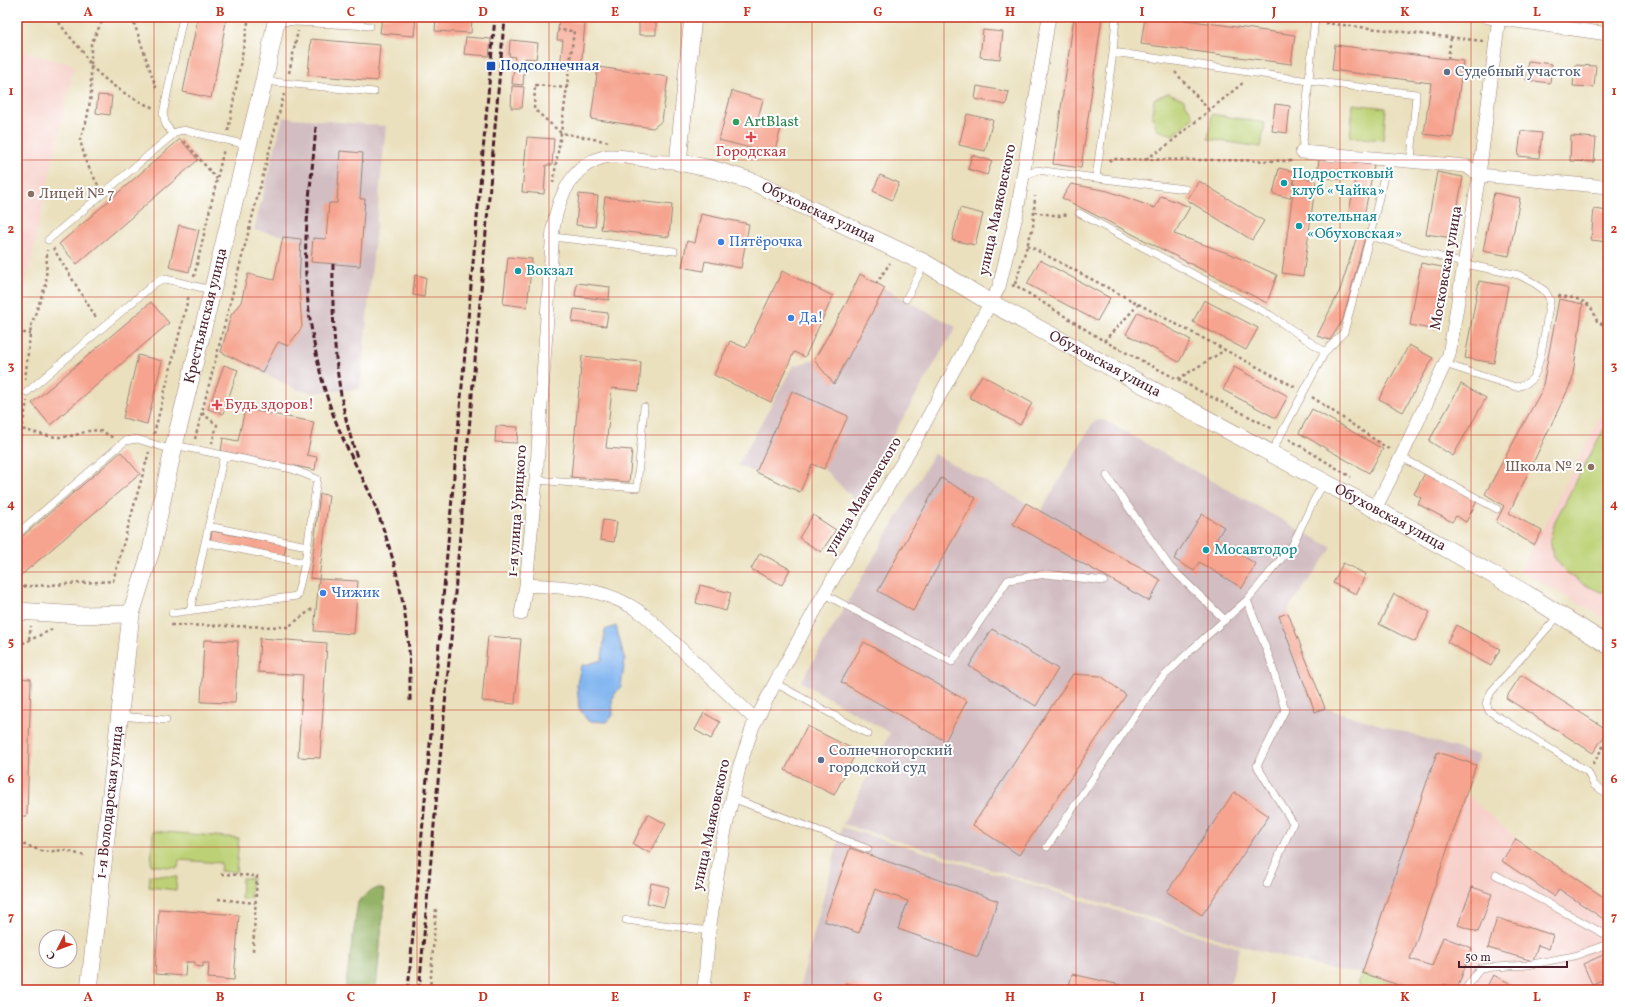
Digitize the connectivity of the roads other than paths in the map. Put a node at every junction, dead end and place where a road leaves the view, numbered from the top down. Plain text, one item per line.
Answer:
1 (183, 17) edge
2 (693, 17) edge
3 (1048, 17) edge
4 (1116, 17) edge
5 (1495, 17) edge
6 (276, 19) edge
7 (1315, 19) edge
8 (370, 26) dead end
9 (1608, 34) edge
10 (1113, 52) junction
11 (264, 81) junction
12 (1309, 81) junction
13 (374, 92) dead end
14 (174, 132) junction
15 (248, 145) junction
16 (1304, 152) joint
17 (1388, 159) junction
18 (1411, 161) junction
19 (678, 162) junction
20 (579, 170) joint
21 (1096, 175) junction
22 (1479, 175) junction
23 (1023, 178) junction
24 (1608, 186) edge
25 (1185, 189) dead end
26 (1079, 213) road end
27 (1370, 236) junction
28 (553, 237) junction
29 (48, 240) road end
30 (674, 251) dead end
31 (926, 263) junction
32 (1465, 264) junction
33 (212, 290) junction
34 (906, 299) dead end
35 (991, 303) junction
36 (1325, 352) junction
37 (1445, 364) junction
38 (28, 392) road end
39 (644, 407) dead end
40 (173, 447) junction
41 (1271, 453) junction
42 (224, 455) junction
43 (1401, 457) junction
44 (1107, 476) dead end
45 (536, 480) junction
46 (1324, 483) junction
47 (1375, 509) junction
48 (1497, 509) dead end
49 (208, 526) junction
50 (17, 534) edge
51 (205, 542) junction
52 (307, 546) junction
53 (305, 563) junction
54 (1104, 581) dead end
55 (526, 585) junction
56 (824, 594) junction
57 (1247, 600) junction
58 (17, 611) edge
59 (190, 611) junction
60 (172, 613) dead end
61 (131, 614) junction
62 (521, 614) dead end
63 (1560, 615) junction
64 (1224, 620) junction
65 (1608, 645) edge
66 (775, 683) junction
67 (119, 716) junction
68 (166, 720) dead end
69 (756, 720) junction
70 (868, 734) dead end
71 (1608, 794) edge
72 (732, 798) junction
73 (1047, 847) dead end
74 (868, 849) dead end
75 (1496, 875) dead end
76 (1266, 884) dead end
77 (626, 920) dead end
78 (709, 931) junction
79 (1608, 936) edge
80 (1608, 944) edge
81 (89, 990) edge
82 (704, 990) edge
83 (1465, 990) edge

1 - 14 lane
2 - 19 street
3 - 23 street, улица Маяковского
4 - 10 lane
5 - 9 street
5 - 22 street, Московская улица
6 - 8 lane
6 - 11 street, Крестьянская улица
7 - 12 lane
10 - 12 lane
10 - 21 lane
11 - 13 lane
11 - 15 street, Крестьянская улица
12 - 16 lane
12 - 18 lane
14 - 15 lane
14 - 29 lane
15 - 33 street, Крестьянская улица
16 - 17 street
17 - 18 street
17 - 27 lane
18 - 22 street
19 - 20 street, Обуховская улица
19 - 31 street, Обуховская улица
20 - 28 street, 1-я улица Урицкого
21 - 23 lane
21 - 25 lane
22 - 24 street
22 - 32 street, Московская улица
23 - 35 street, улица Маяковского
26 - 36 lane
27 - 32 lane
27 - 36 lane
28 - 30 lane
28 - 45 street, 1-я улица Урицкого
31 - 34 lane
31 - 35 street, Обуховская улица
32 - 37 street, Московская улица
32 - 37 lane
33 - 38 lane
33 - 40 street, Крестьянская улица
35 - 41 street, Обуховская улица
35 - 56 street, улица Маяковского
36 - 41 lane
37 - 43 street, Московская улица
39 - 45 lane
40 - 42 lane
40 - 50 lane
40 - 61 street, Крестьянская улица
41 - 46 street, Обуховская улица
42 - 49 lane
42 - 52 lane
43 - 47 street, Московская улица
43 - 48 lane
44 - 64 lane
45 - 55 street, 1-я улица Урицкого
46 - 47 street, Обуховская улица
46 - 57 lane
47 - 63 street, Обуховская улица
49 - 51 lane
49 - 52 lane
51 - 53 lane
51 - 59 lane
52 - 53 lane
53 - 59 lane
54 - 56 lane
55 - 62 street
55 - 69 street, 1-я улица Урицкого
56 - 66 street, улица Маяковского
57 - 64 lane
57 - 76 lane
58 - 61 street
59 - 60 lane
61 - 67 street, 1-я Володарская улица
63 - 65 street, Обуховская улица
63 - 71 lane
64 - 73 lane
66 - 69 street, улица Маяковского
66 - 70 lane
67 - 68 lane
67 - 81 street, 1-я Володарская улица
69 - 72 street, улица Маяковского
72 - 74 lane
72 - 78 street, улица Маяковского
75 - 79 lane
77 - 78 lane
78 - 82 street, улица Маяковского
80 - 83 lane

